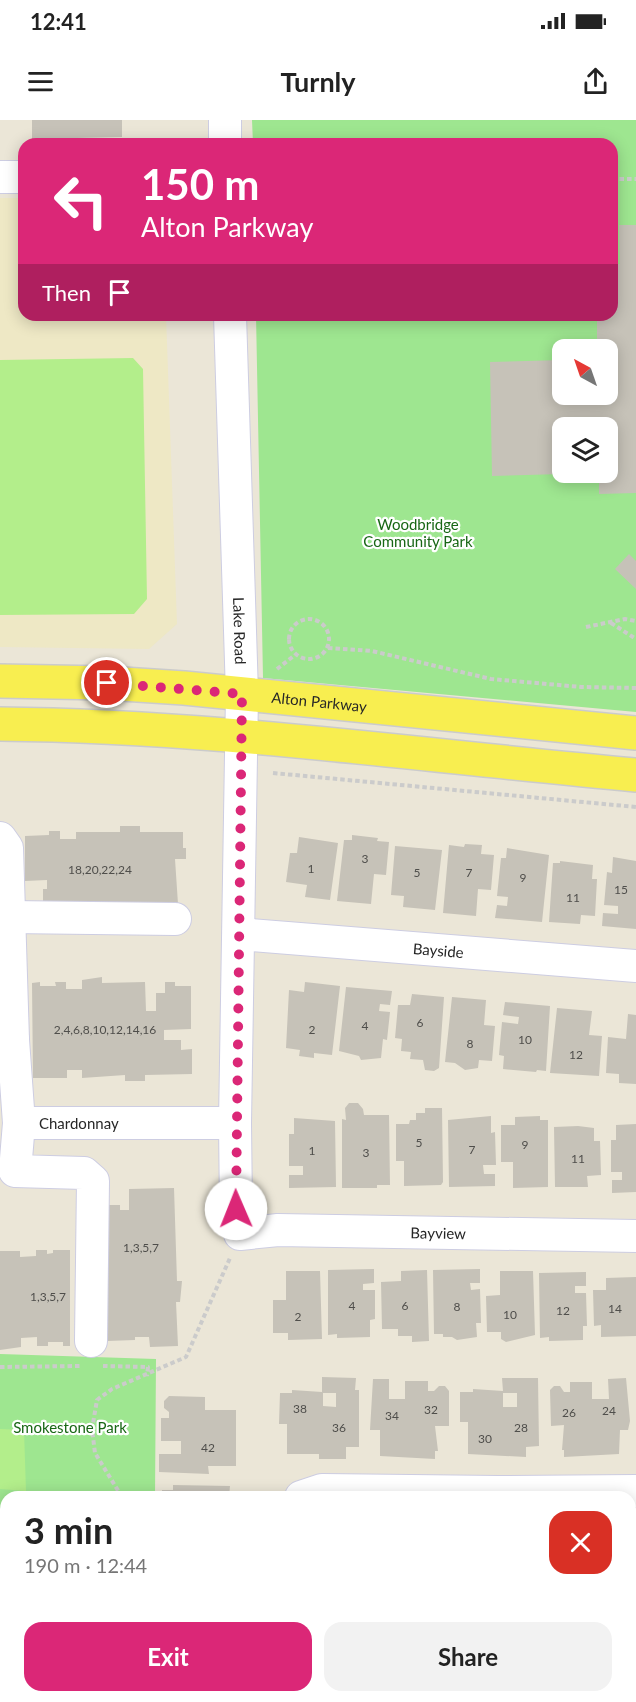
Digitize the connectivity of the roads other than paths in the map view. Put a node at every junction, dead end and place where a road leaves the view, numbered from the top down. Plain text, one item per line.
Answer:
1 (225, 120) edge
2 (225, 138) edge
3 (0, 177) edge
4 (18, 177) edge
5 (230, 321) edge
6 (0, 681) edge
7 (242, 694) junction
8 (0, 724) edge
9 (636, 733) edge
10 (240, 736) junction
11 (636, 775) edge
12 (0, 838) edge
13 (9, 916) junction
14 (175, 920) dead end
15 (239, 934) junction
16 (636, 966) edge
17 (6, 1040) edge
18 (19, 1123) junction
19 (235, 1123) junction
20 (8, 1170) edge
21 (240, 1234) joint
22 (636, 1236) edge
23 (91, 1341) dead end
24 (319, 1491) edge
25 (357, 1491) edge

1 - 2 street
3 - 4 street
5 - 7 street, Lake Road
6 - 7 main road, Alton Parkway
7 - 9 main road, Alton Parkway
7 - 10 street, Lake Road
8 - 10 main road
10 - 11 main road
10 - 15 street, Lake Road
12 - 13 street, Chardonnay
13 - 14 street
13 - 17 street, Chardonnay
15 - 16 street, Bayside
15 - 19 street, Lake Road
17 - 18 street, Chardonnay
18 - 19 street, Chardonnay
18 - 20 street
19 - 21 street, Lake Road
20 - 23 street
21 - 22 street, Bayview
24 - 25 street

